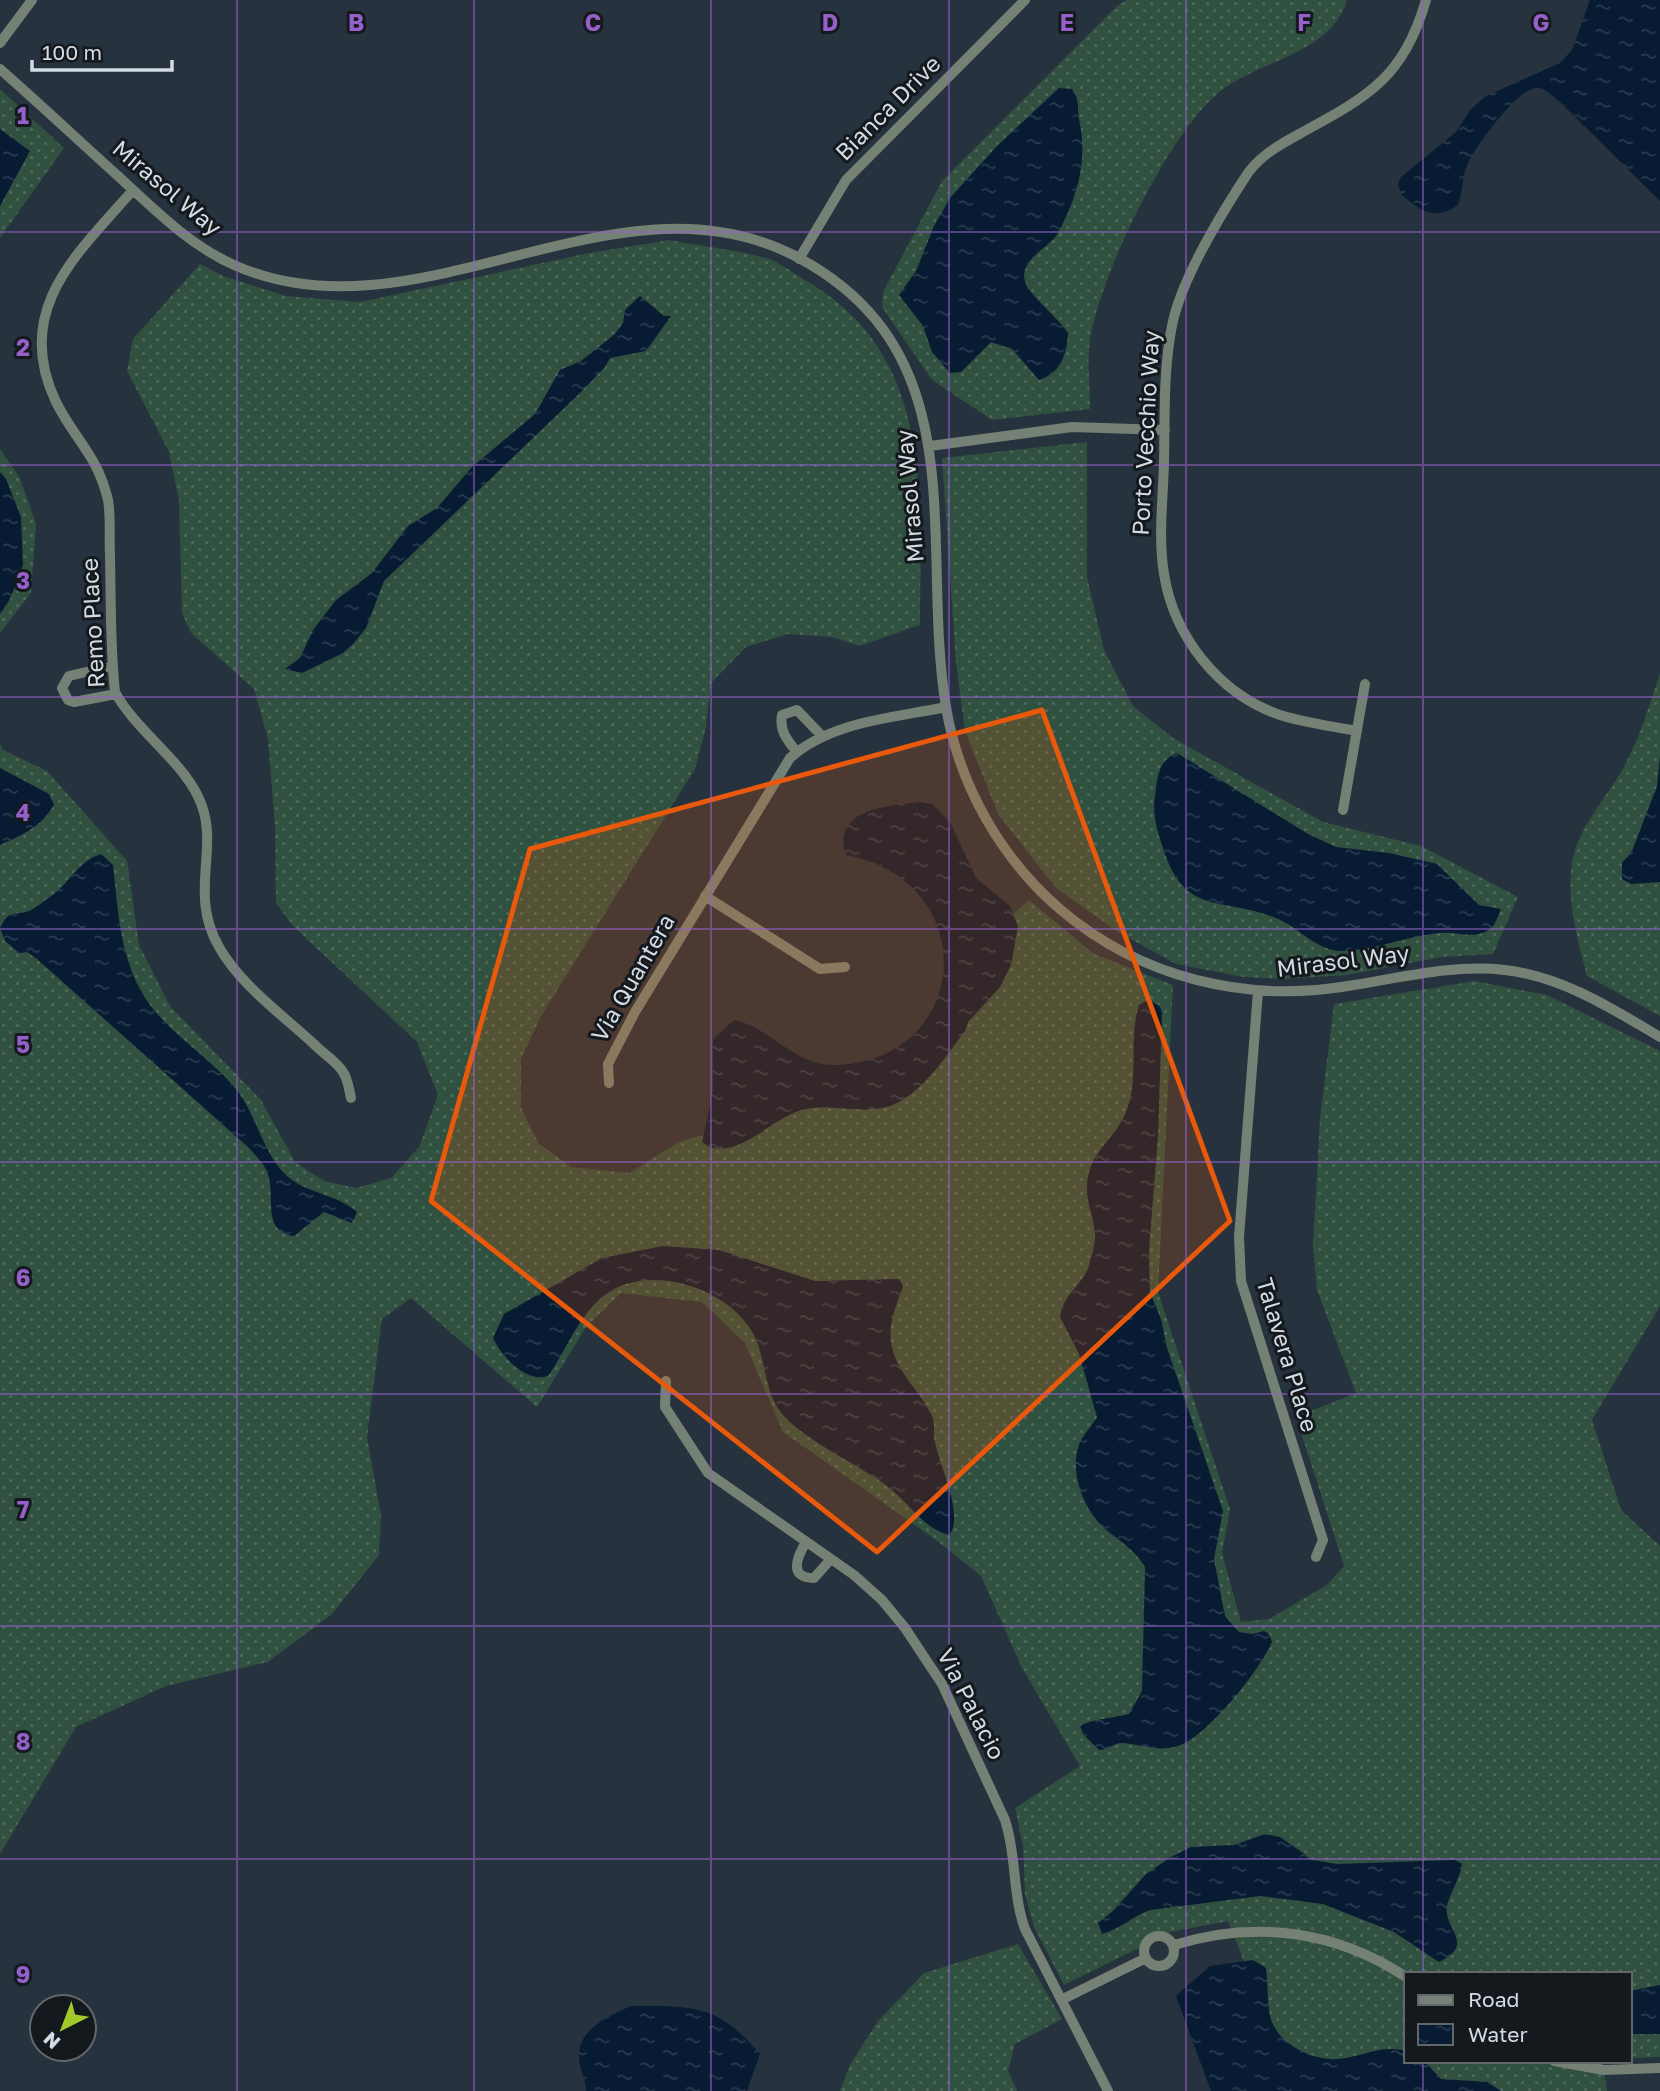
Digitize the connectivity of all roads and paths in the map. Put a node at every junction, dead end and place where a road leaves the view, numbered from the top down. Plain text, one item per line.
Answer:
1 (32, 0) edge
2 (1025, 0) edge
3 (1426, 0) edge
4 (0, 43) edge
5 (0, 69) edge
6 (134, 190) junction
7 (799, 259) junction
8 (1165, 429) junction
9 (930, 446) junction
10 (112, 666) junction
11 (1365, 684) dead end
12 (116, 694) junction
13 (946, 707) junction
14 (1357, 731) junction
15 (822, 736) junction
16 (797, 752) junction
17 (1343, 810) dead end
18 (705, 896) junction
19 (845, 967) dead end
20 (1258, 991) junction
21 (1660, 1037) edge
22 (609, 1083) dead end
23 (351, 1098) dead end
24 (666, 1381) dead end
25 (806, 1542) junction
26 (1316, 1557) dead end
27 (831, 1559) junction
28 (1174, 1945) junction
29 (1146, 1958) junction
30 (1404, 1976) edge
31 (1061, 2000) junction
32 (1565, 2063) edge
33 (1660, 2068) edge
34 (1108, 2091) edge

1 - 4 street
2 - 7 street, Bianca Drive
3 - 8 street, Porto Vecchio Way
5 - 6 street, Mirasol Way
6 - 7 street, Mirasol Way
6 - 10 street, Remo Place
7 - 9 street, Mirasol Way
8 - 9 street
8 - 14 street, Porto Vecchio Way
9 - 13 street, Mirasol Way
10 - 12 street, Remo Place
10 - 12 street
11 - 14 street
12 - 23 street, Remo Place
13 - 15 street, Via Quantera
13 - 20 street, Mirasol Way
14 - 17 street
15 - 16 street, Via Quantera
15 - 16 street
16 - 18 street, Via Quantera
18 - 19 street
18 - 22 street, Via Quantera
20 - 21 street, Mirasol Way
20 - 26 street, Talavera Place
24 - 25 street, Via Palacio
25 - 27 street, Via Palacio
25 - 27 street
27 - 31 street, Via Palacio
28 - 29 street
28 - 29 street
28 - 30 street
29 - 31 street
31 - 34 street, Via Palacio
32 - 33 street

